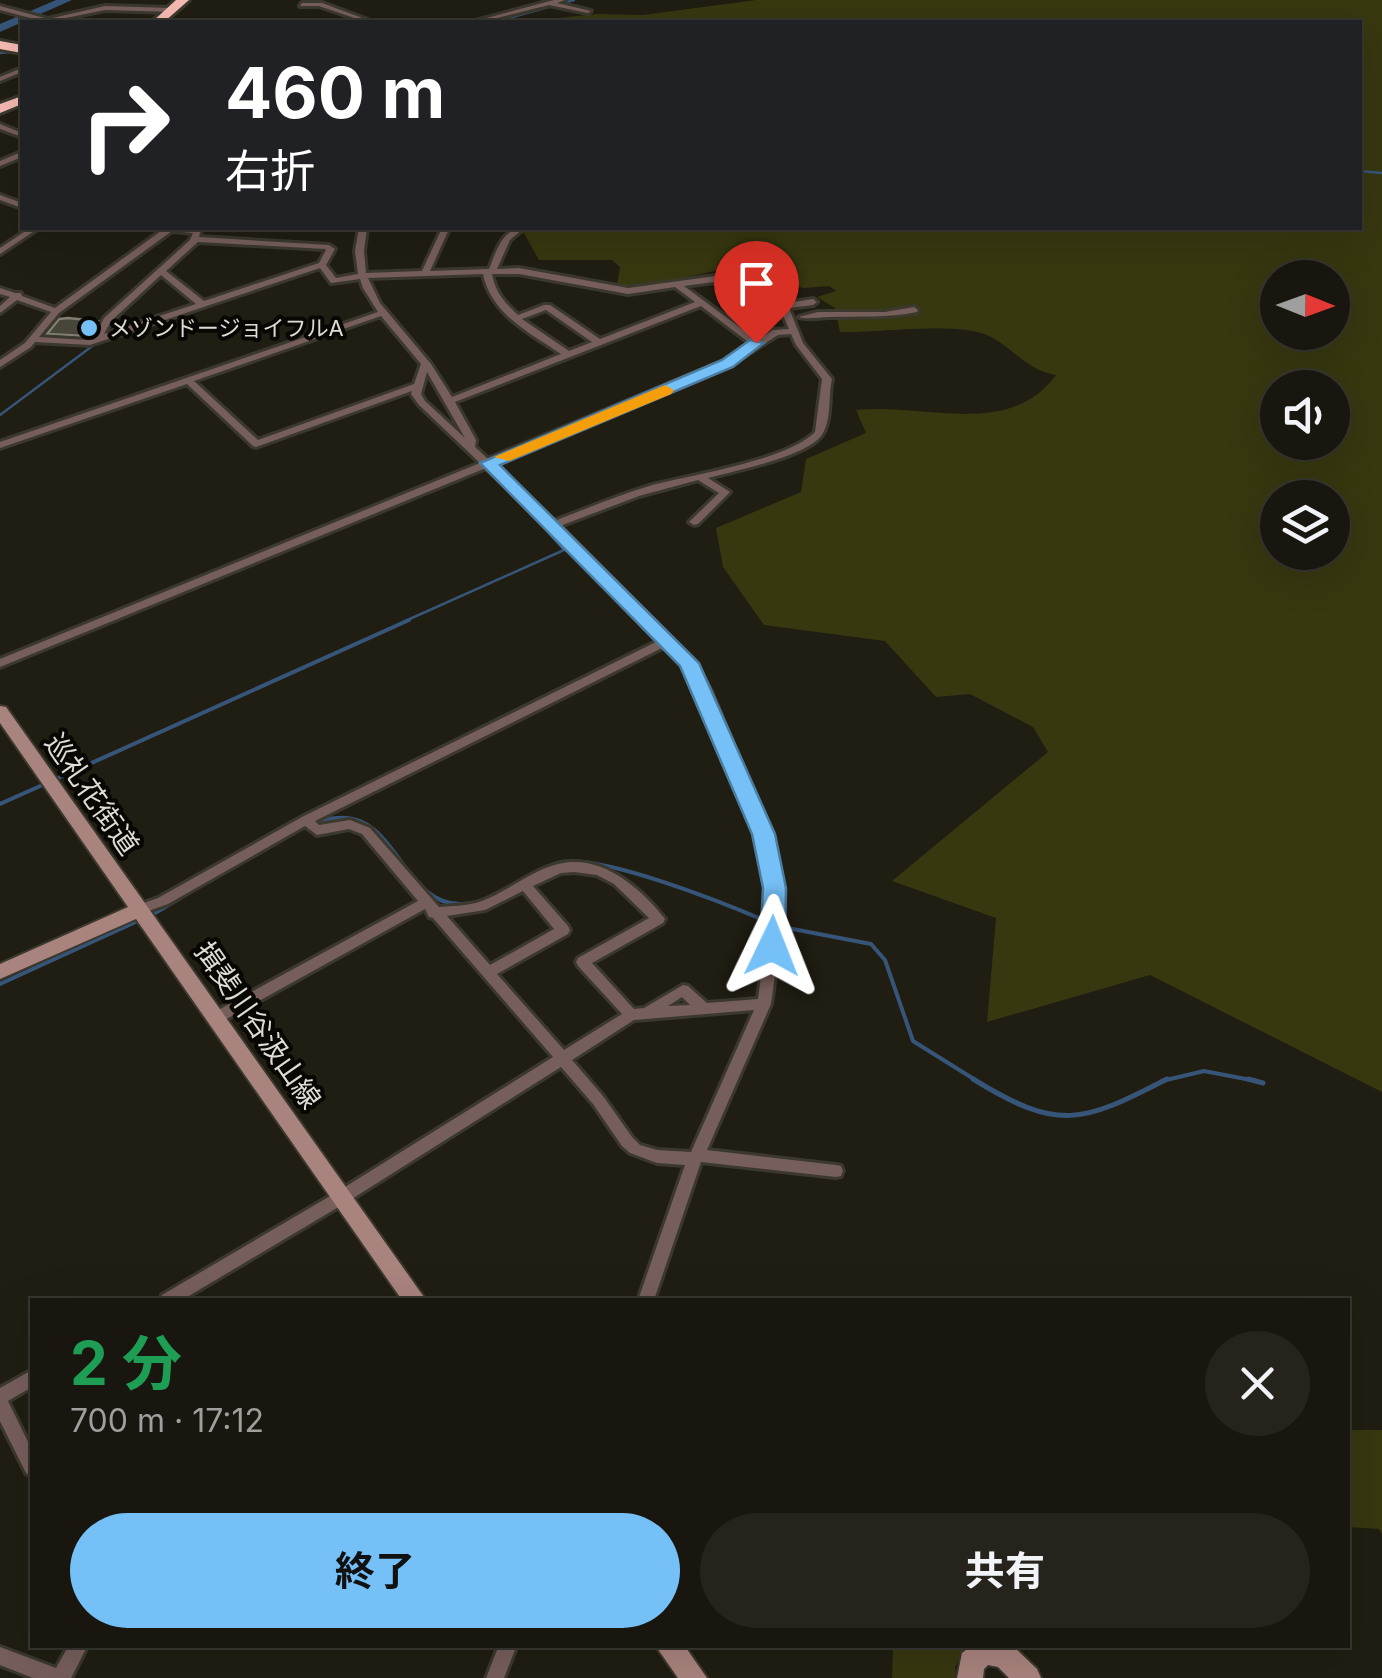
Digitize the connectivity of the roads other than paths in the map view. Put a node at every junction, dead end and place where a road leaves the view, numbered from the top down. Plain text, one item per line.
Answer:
1 (183, 0) edge
2 (562, 0) edge
3 (551, 4) junction
4 (302, 6) edge
5 (0, 8) edge
6 (171, 10) junction
7 (588, 11) dead end
8 (160, 20) edge
9 (365, 20) dead end
10 (483, 20) edge
11 (32, 230) edge
12 (167, 230) edge
13 (189, 230) edge
14 (223, 230) edge
15 (286, 230) edge
16 (363, 230) edge
17 (444, 230) edge
18 (518, 230) edge
19 (216, 240) junction
20 (192, 241) junction
21 (275, 242) junction
22 (3, 246) edge
23 (432, 252) junction
24 (448, 252) dead end
25 (322, 265) junction
26 (489, 271) junction
27 (162, 272) junction
28 (424, 273) junction
29 (360, 276) junction
30 (676, 284) junction
31 (0, 292) edge
32 (18, 295) junction
33 (812, 302) dead end
34 (699, 304) junction
35 (204, 305) junction
36 (788, 306) junction
37 (0, 310) edge
38 (914, 310) dead end
39 (56, 311) junction
40 (383, 313) junction
41 (802, 317) junction
42 (518, 318) junction
43 (793, 325) junction
44 (34, 339) junction
45 (97, 340) junction
46 (599, 343) junction
47 (756, 343) junction
48 (568, 356) junction
49 (0, 364) edge
50 (425, 365) junction
51 (188, 380) junction
52 (415, 388) dead end
53 (449, 401) junction
54 (0, 445) edge
55 (470, 448) junction
56 (488, 463) junction
57 (698, 476) junction
58 (694, 522) dead end
59 (552, 524) junction
60 (668, 641) junction
61 (0, 663) edge
62 (0, 711) edge
63 (306, 820) junction
64 (525, 885) junction
65 (429, 908) junction
66 (140, 909) junction
67 (0, 972) edge
68 (488, 973) junction
69 (764, 1004) junction
70 (639, 1014) junction
71 (216, 1018) junction
72 (561, 1059) junction
73 (696, 1157) junction
74 (836, 1170) dead end
75 (342, 1197) junction
76 (171, 1298) edge
77 (414, 1298) edge
78 (647, 1298) edge
79 (30, 1379) edge
80 (0, 1400) edge
81 (30, 1463) edge
82 (78, 1648) edge
83 (507, 1648) edge
84 (670, 1648) edge
85 (0, 1656) edge
86 (59, 1678) edge
87 (495, 1678) edge
88 (694, 1678) edge
89 (970, 1678) edge
90 (1028, 1678) edge

1 - 6 highway
2 - 3 street
3 - 7 street
3 - 10 street
4 - 9 street
5 - 6 street
6 - 8 highway
11 - 22 street
12 - 39 street
13 - 20 street
14 - 19 street
15 - 21 street
16 - 29 street
17 - 23 street
18 - 26 street
19 - 20 street
19 - 21 street
20 - 27 street
21 - 25 street
23 - 24 street
23 - 28 street
25 - 29 street
25 - 35 street
26 - 28 street
26 - 30 street
26 - 42 street
27 - 35 street
27 - 45 street
28 - 29 street
29 - 40 street
30 - 34 street
30 - 36 street
31 - 32 street
32 - 37 street
32 - 39 street
33 - 36 street
34 - 46 street
34 - 47 street
35 - 45 street
36 - 41 street
36 - 43 street
38 - 41 street
39 - 44 street
40 - 50 street
40 - 51 street
41 - 43 street
42 - 46 street
42 - 48 street
43 - 47 street
43 - 57 street
44 - 45 street
44 - 49 street
46 - 48 street
47 - 56 street
48 - 53 street
50 - 53 street
50 - 55 street
51 - 52 street
51 - 54 street
53 - 55 street
55 - 56 street
56 - 59 street
56 - 61 street
57 - 58 street
57 - 59 street
59 - 60 street
60 - 63 street
60 - 69 street
62 - 66 main road, 巡礼花街道
63 - 65 street
63 - 66 street
64 - 65 street
64 - 68 street
64 - 70 street
65 - 68 street
65 - 71 street
66 - 67 main road
66 - 71 main road, 揖斐川谷汲山線
68 - 72 street
69 - 70 street
69 - 73 street
70 - 72 street
71 - 75 main road, 揖斐川谷汲山線
72 - 73 street
72 - 75 street
73 - 74 street
73 - 78 street
75 - 76 street
75 - 77 main road, 揖斐川谷汲山線
79 - 80 street
80 - 81 street
82 - 86 street
83 - 87 street
84 - 88 main road
85 - 86 street
89 - 90 main road

